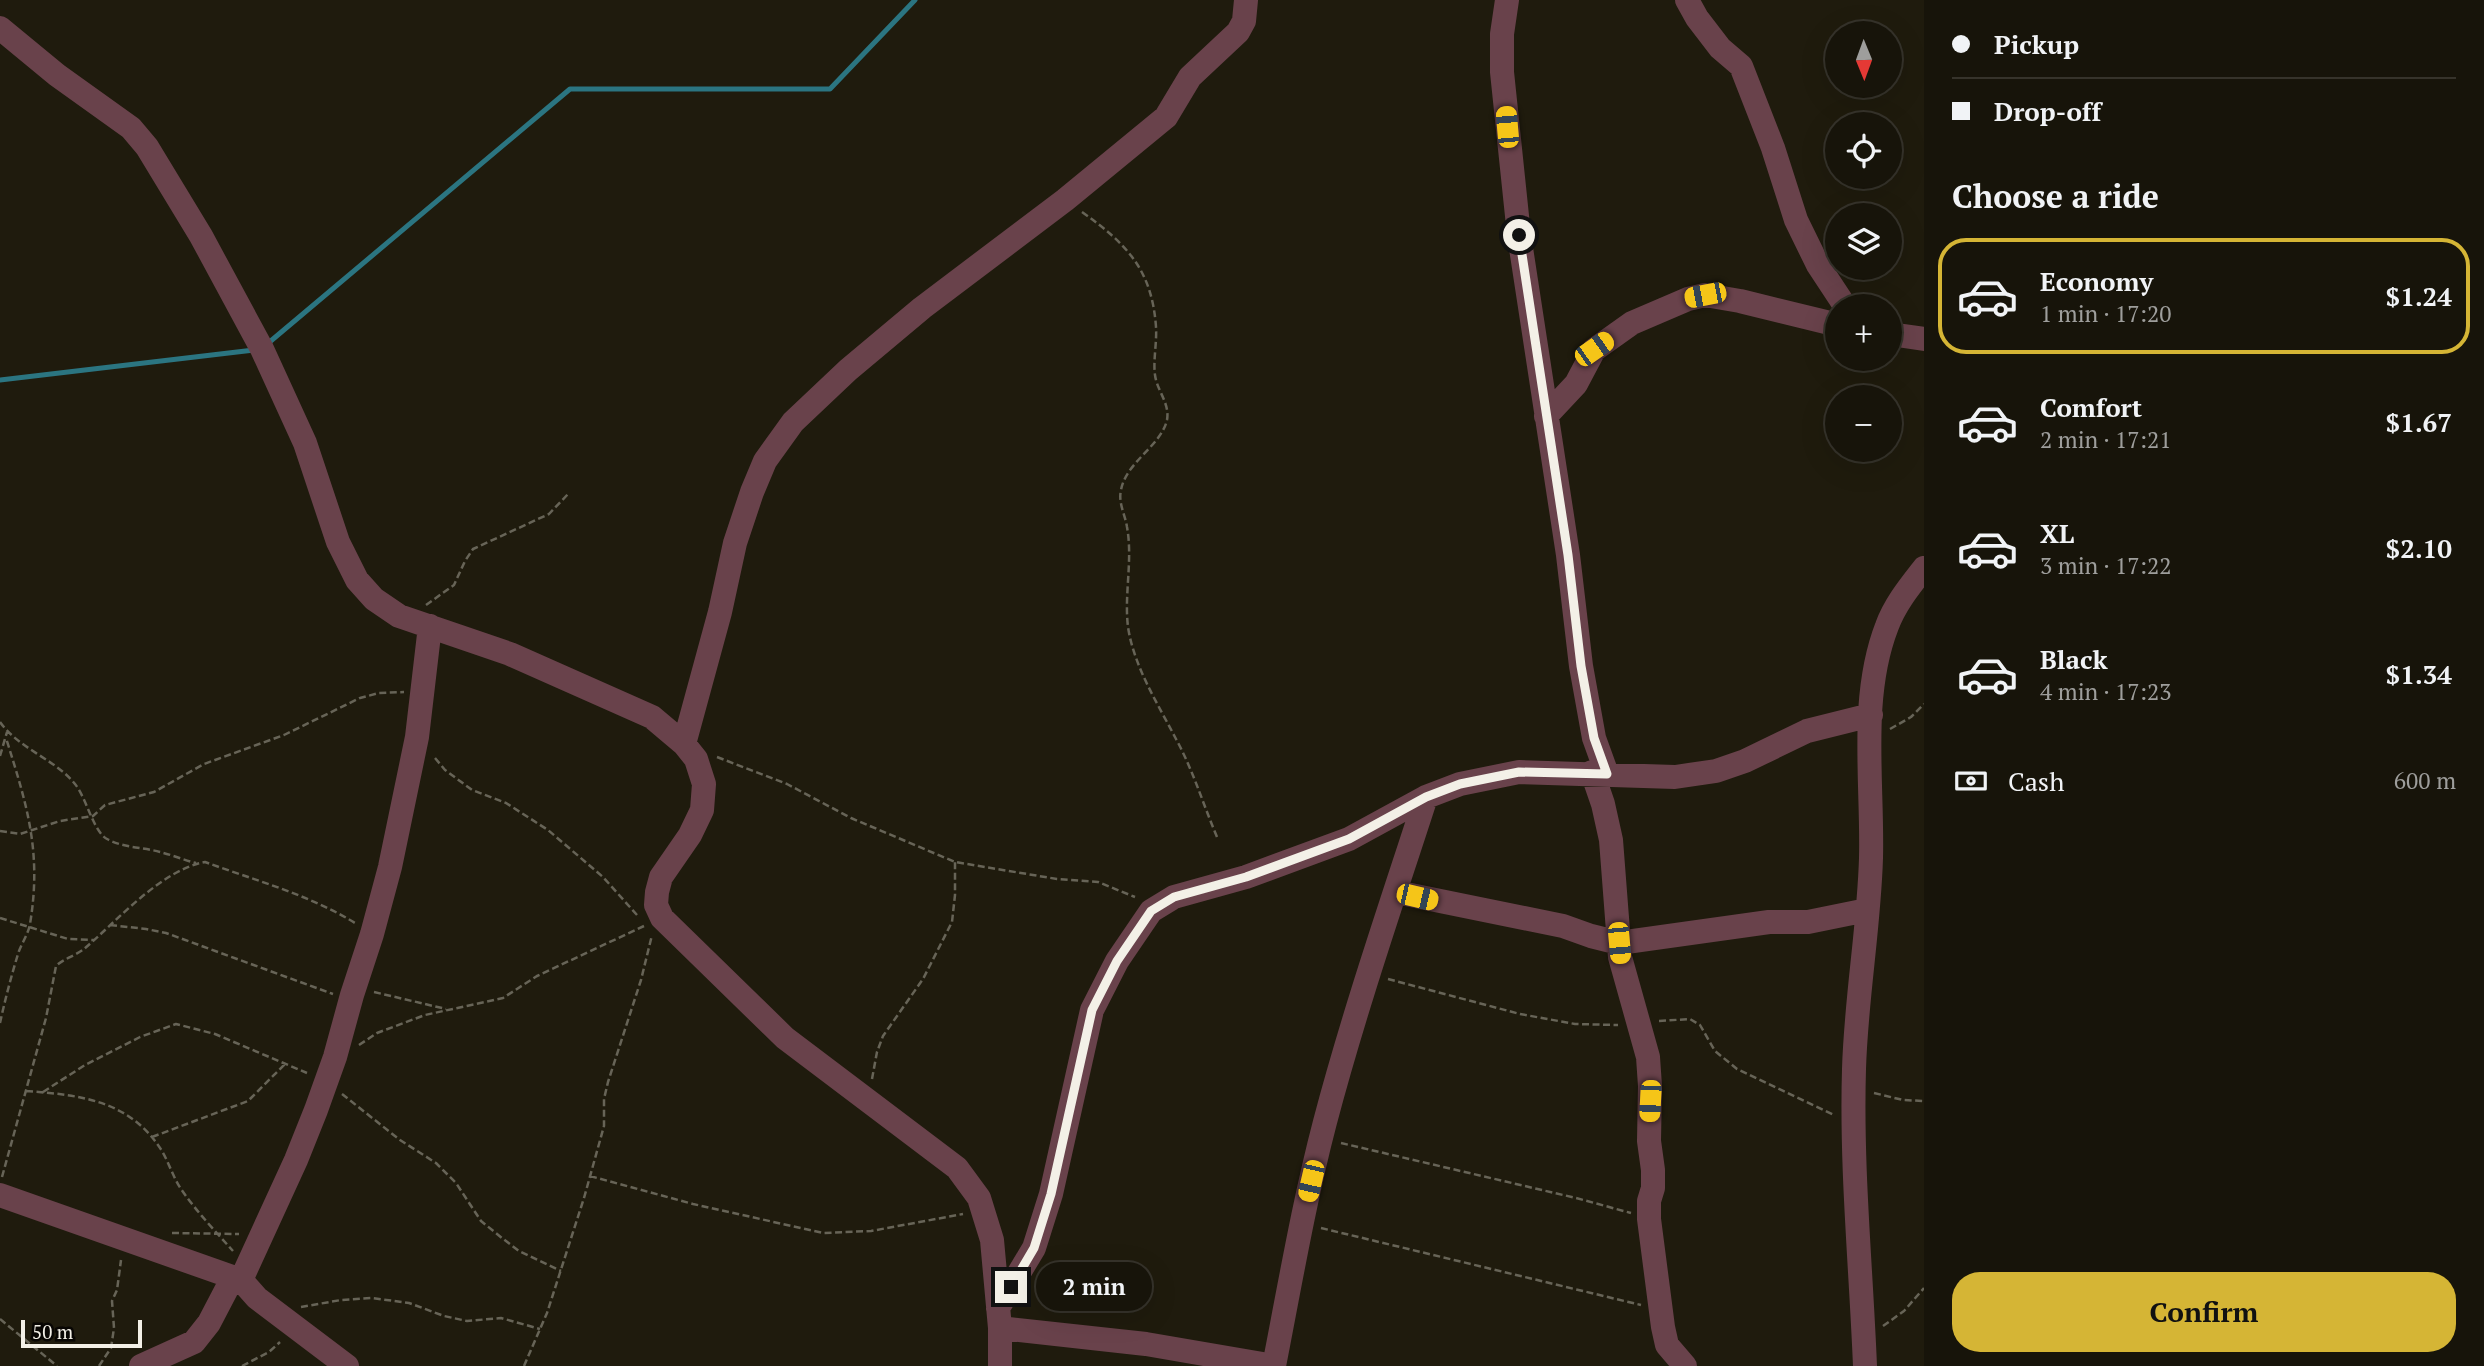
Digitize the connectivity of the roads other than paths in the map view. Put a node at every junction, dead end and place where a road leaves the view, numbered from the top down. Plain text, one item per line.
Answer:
1 (1245, 0) edge
2 (1507, 0) edge
3 (1687, 0) edge
4 (0, 28) edge
5 (1837, 294) edge
6 (1825, 322) edge
7 (1902, 336) edge
8 (1924, 339) edge
9 (1545, 416) junction
10 (1924, 568) edge
11 (430, 626) junction
12 (1871, 715) junction
13 (686, 746) junction
14 (1600, 773) junction
15 (1426, 797) junction
16 (1396, 892) junction
17 (1867, 910) junction
18 (1619, 943) junction
19 (0, 1195) edge
20 (237, 1279) junction
21 (999, 1318) junction
22 (141, 1366) edge
23 (346, 1366) edge
24 (1000, 1366) edge
25 (1274, 1366) edge
26 (1685, 1366) edge
27 (1865, 1366) edge

1 - 13 street
2 - 9 street
3 - 5 street
4 - 11 street
6 - 9 street
7 - 8 street
9 - 14 street
10 - 12 street
11 - 13 street
11 - 20 street
12 - 14 street
12 - 17 street
13 - 21 street
14 - 15 street
14 - 18 street
15 - 16 street
15 - 21 street
16 - 18 street
16 - 25 street
17 - 18 street
17 - 27 street
18 - 26 street
19 - 20 street
20 - 22 street
20 - 23 street
21 - 24 street
21 - 25 street

